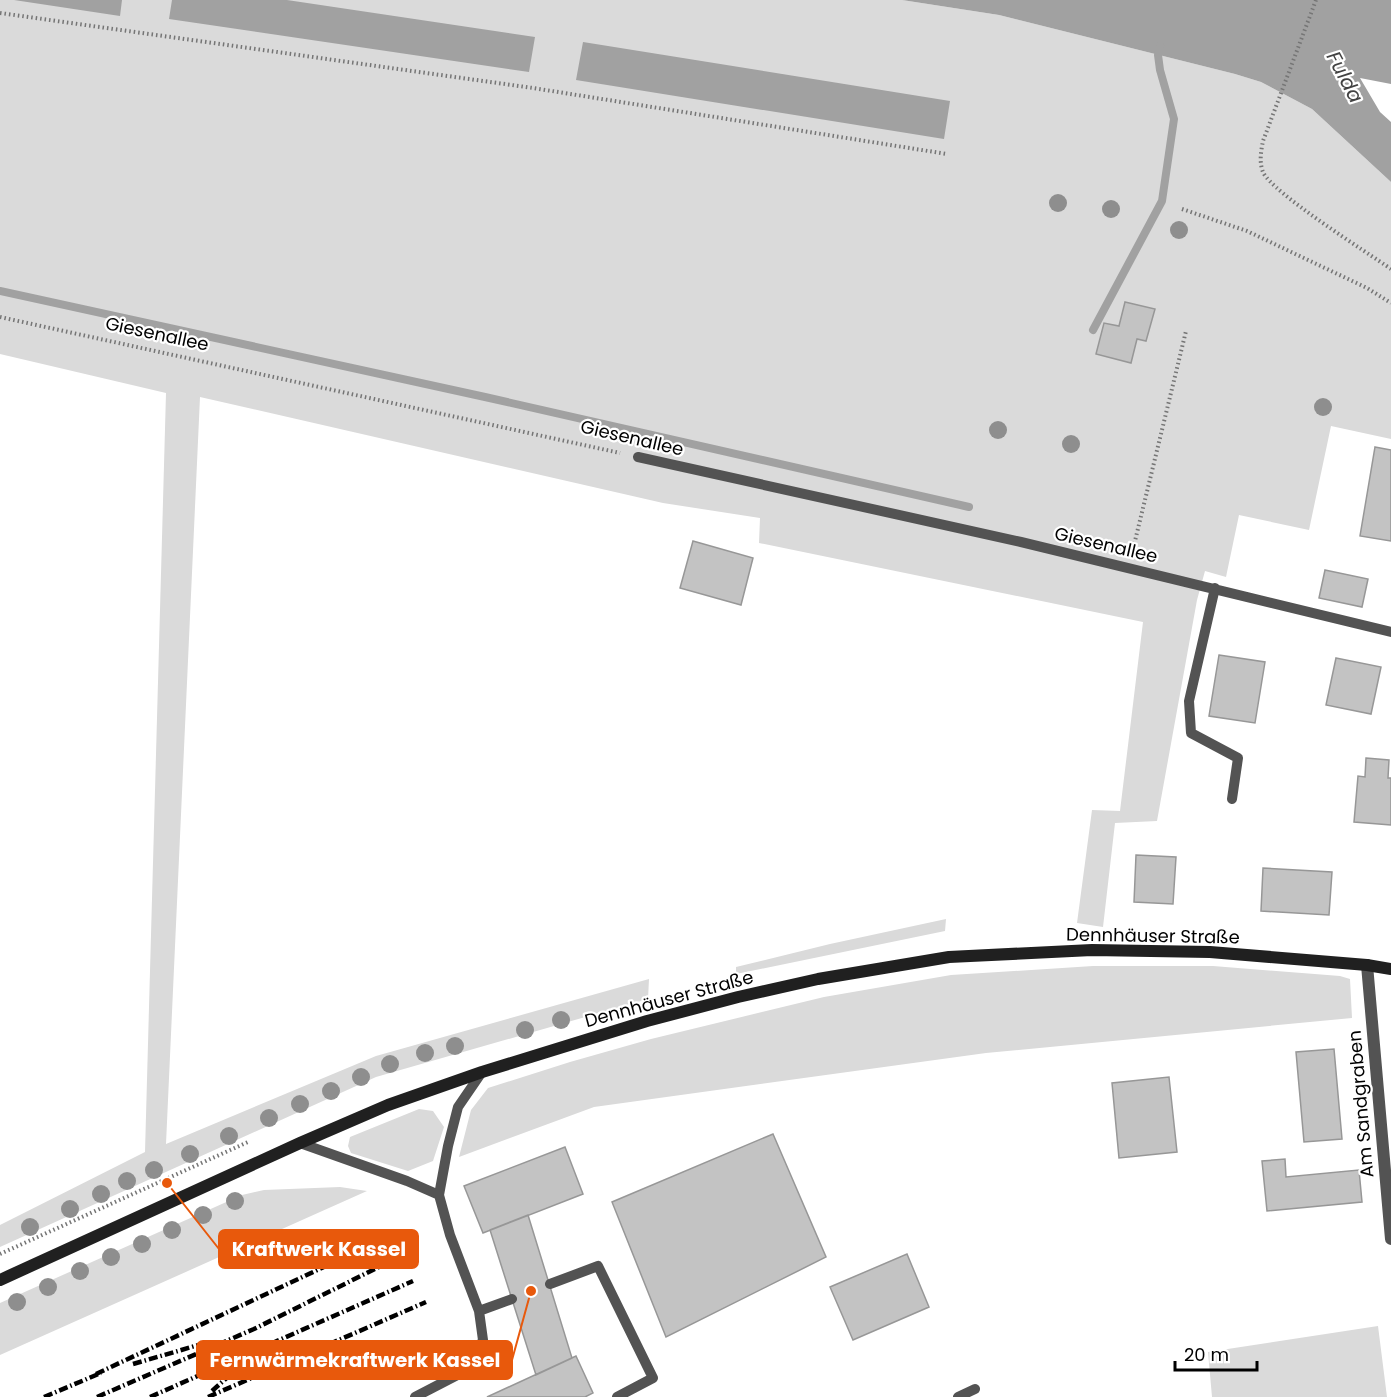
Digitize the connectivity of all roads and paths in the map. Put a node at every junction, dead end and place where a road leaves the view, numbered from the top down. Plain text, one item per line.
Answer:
1 (1316, 0) edge
2 (0, 13) edge
3 (947, 154) dead end
4 (1182, 209) dead end
5 (1391, 269) edge
6 (1391, 303) edge
7 (0, 317) edge
8 (1186, 331) dead end
9 (638, 457) joint
10 (1125, 567) junction
11 (1215, 588) junction
12 (1391, 632) edge
13 (1232, 799) dead end
14 (1367, 965) junction
15 (1391, 969) edge
16 (482, 1072) junction
17 (300, 1143) junction
18 (439, 1195) junction
19 (1391, 1239) edge
20 (0, 1280) edge
21 (550, 1284) dead end
22 (512, 1299) dead end
23 (479, 1311) junction
24 (975, 1389) dead end
25 (415, 1397) edge
26 (617, 1397) edge
27 (958, 1397) edge

1 - 5 path
2 - 3 path
4 - 6 path
7 - 9 path, Giesenallee
8 - 10 path
9 - 10 lane, Giesenallee
10 - 11 lane, Giesenallee
11 - 12 lane, Giesenallee
11 - 13 lane
14 - 15 street, Dennhäuser Straße
14 - 16 street, Dennhäuser Straße
14 - 19 street, Am Sandgraben
16 - 17 street, Dennhäuser Straße
16 - 18 lane
17 - 18 lane
17 - 20 street, Dennhäuser Straße
18 - 23 lane
21 - 26 lane
22 - 23 lane
23 - 25 lane
24 - 27 lane

